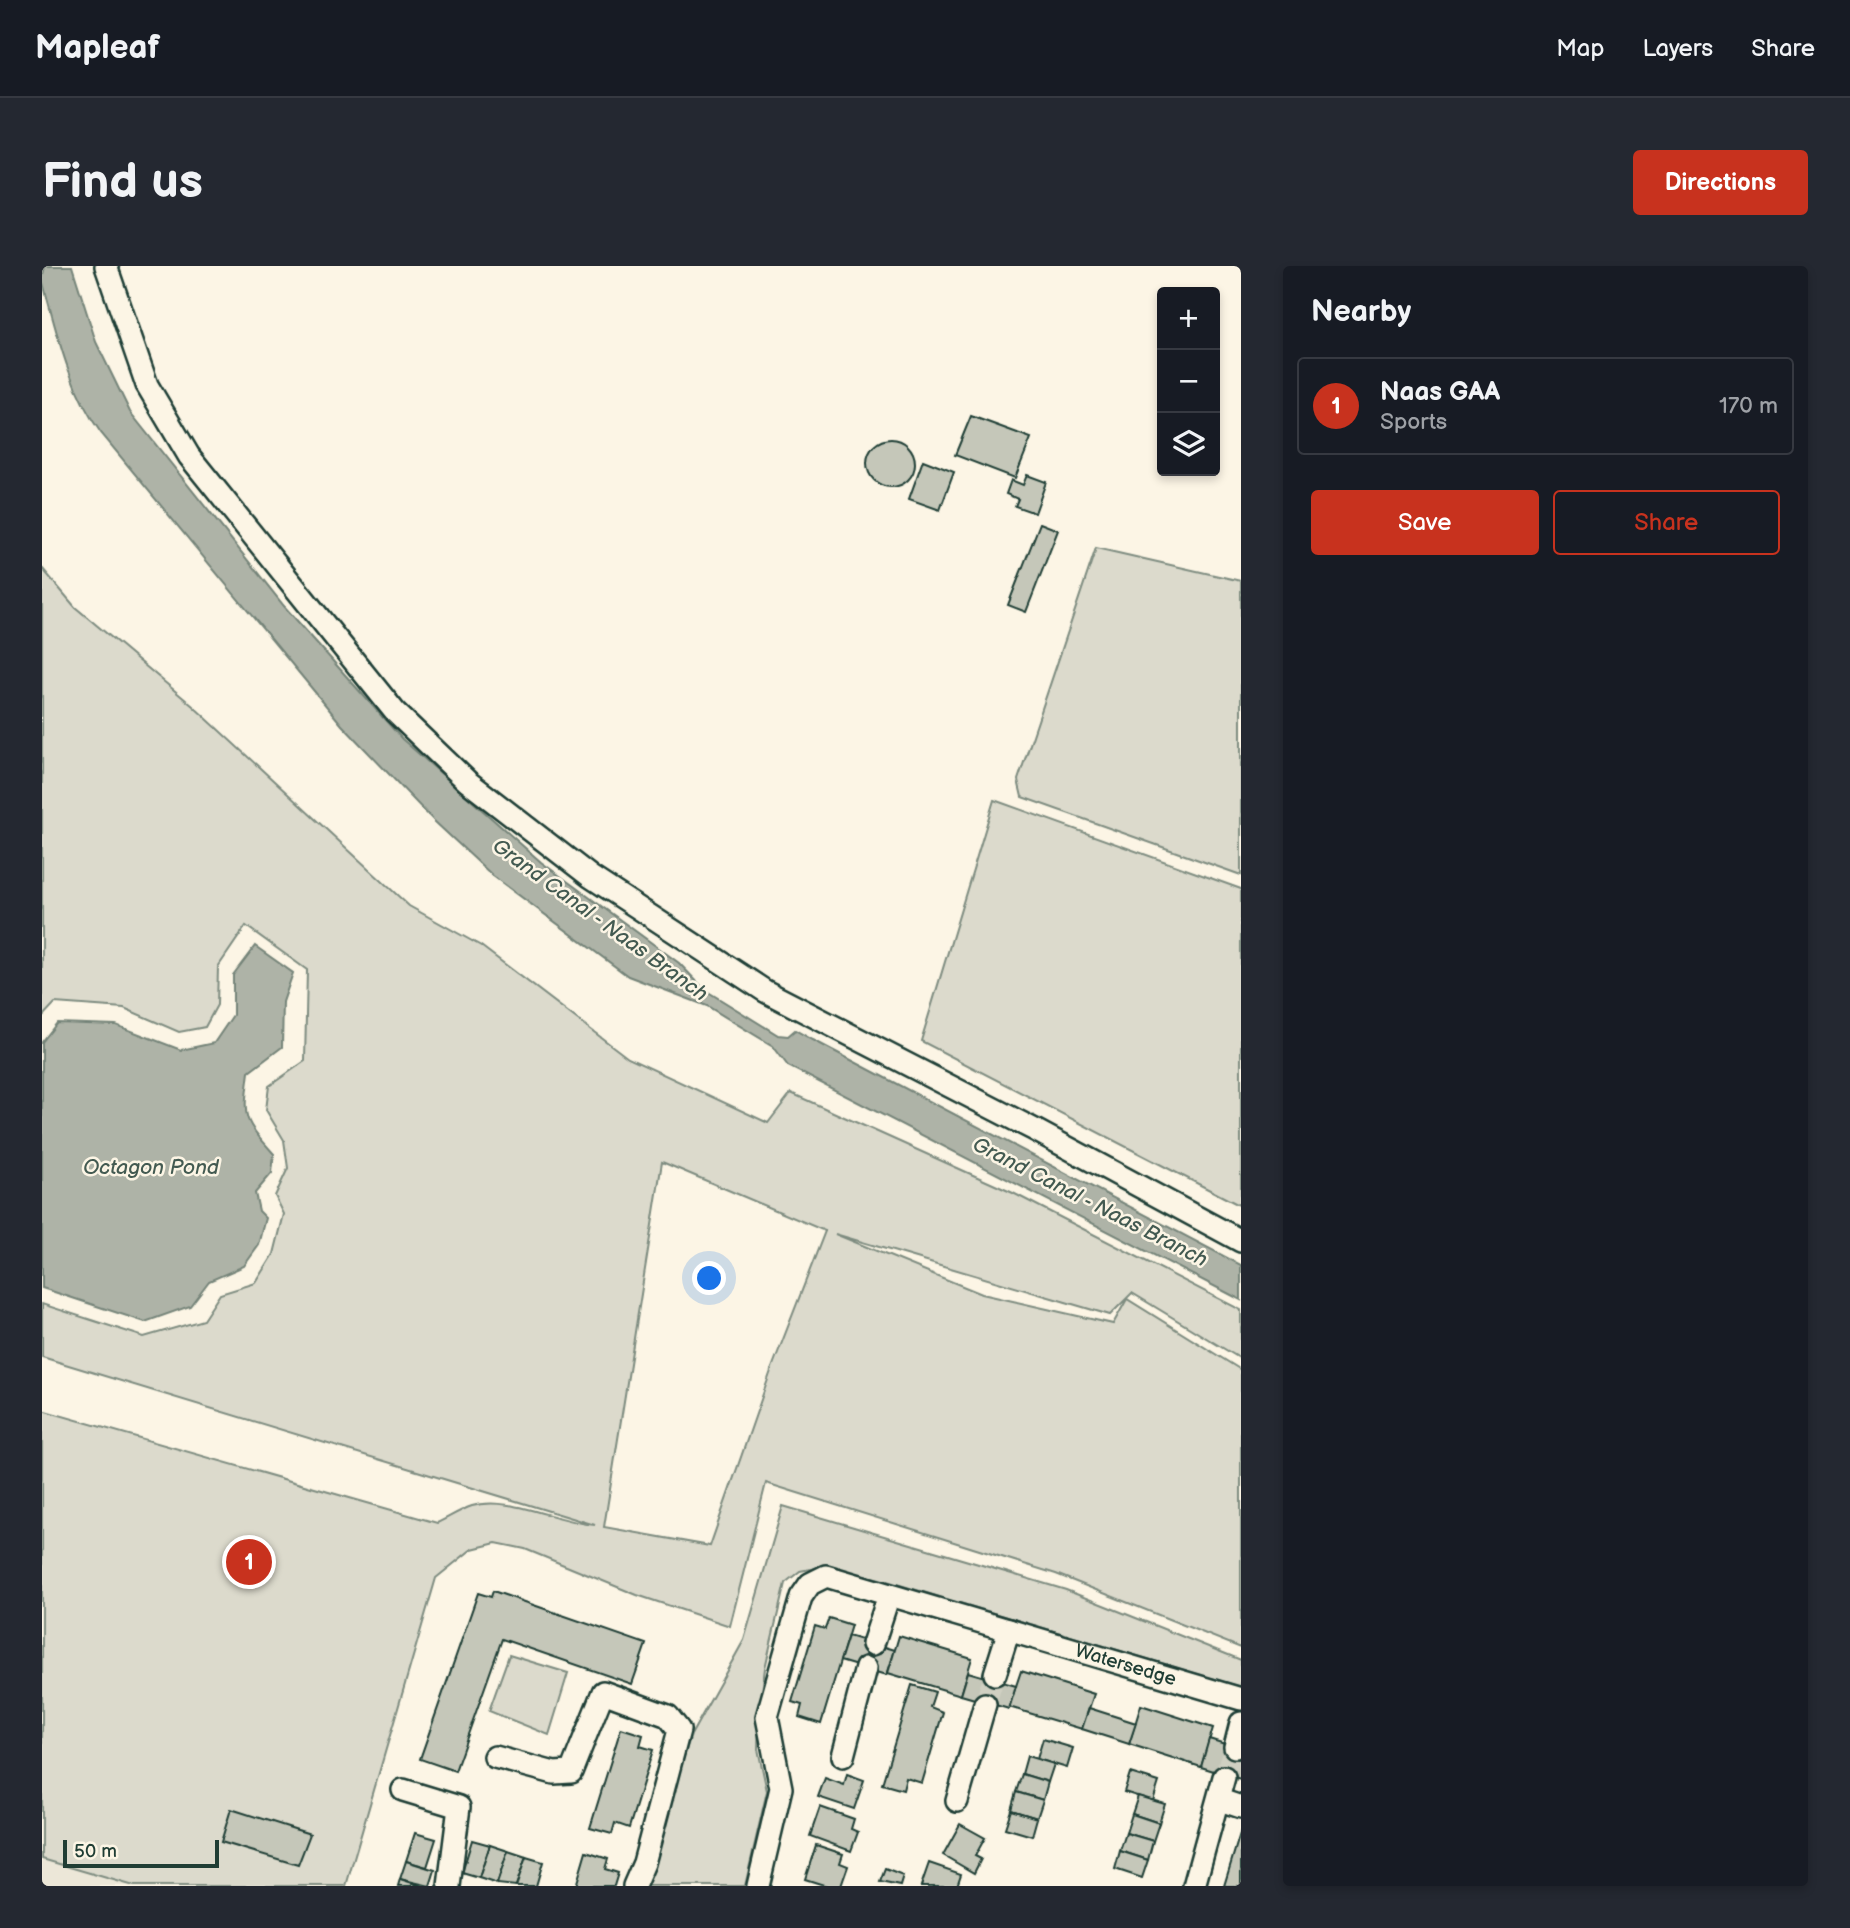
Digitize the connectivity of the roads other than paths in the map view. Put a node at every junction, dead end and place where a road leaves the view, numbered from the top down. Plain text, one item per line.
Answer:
1 (106, 266) edge
2 (1241, 1241) edge
3 (889, 1595) junction
4 (1009, 1630) junction
5 (873, 1644) dead end
6 (866, 1668) dead end
7 (995, 1674) tunnel mouth
8 (1241, 1699) edge
9 (985, 1704) tunnel mouth
10 (1241, 1723) edge
11 (1235, 1747) dead end
12 (844, 1756) dead end
13 (495, 1757) dead end
14 (1224, 1777) tunnel mouth
15 (403, 1790) dead end
16 (1220, 1800) junction
17 (957, 1801) dead end
18 (1241, 1807) edge
19 (449, 1886) edge
20 (634, 1886) edge
21 (758, 1886) edge
22 (1194, 1886) edge

1 - 2 street
3 - 4 street, Watersedge
3 - 5 street
3 - 21 street, Watersedge
4 - 7 street
4 - 8 street, Watersedge
6 - 12 street
9 - 17 street
10 - 11 street
13 - 20 street
14 - 16 street
15 - 19 street
16 - 18 street
16 - 22 street

